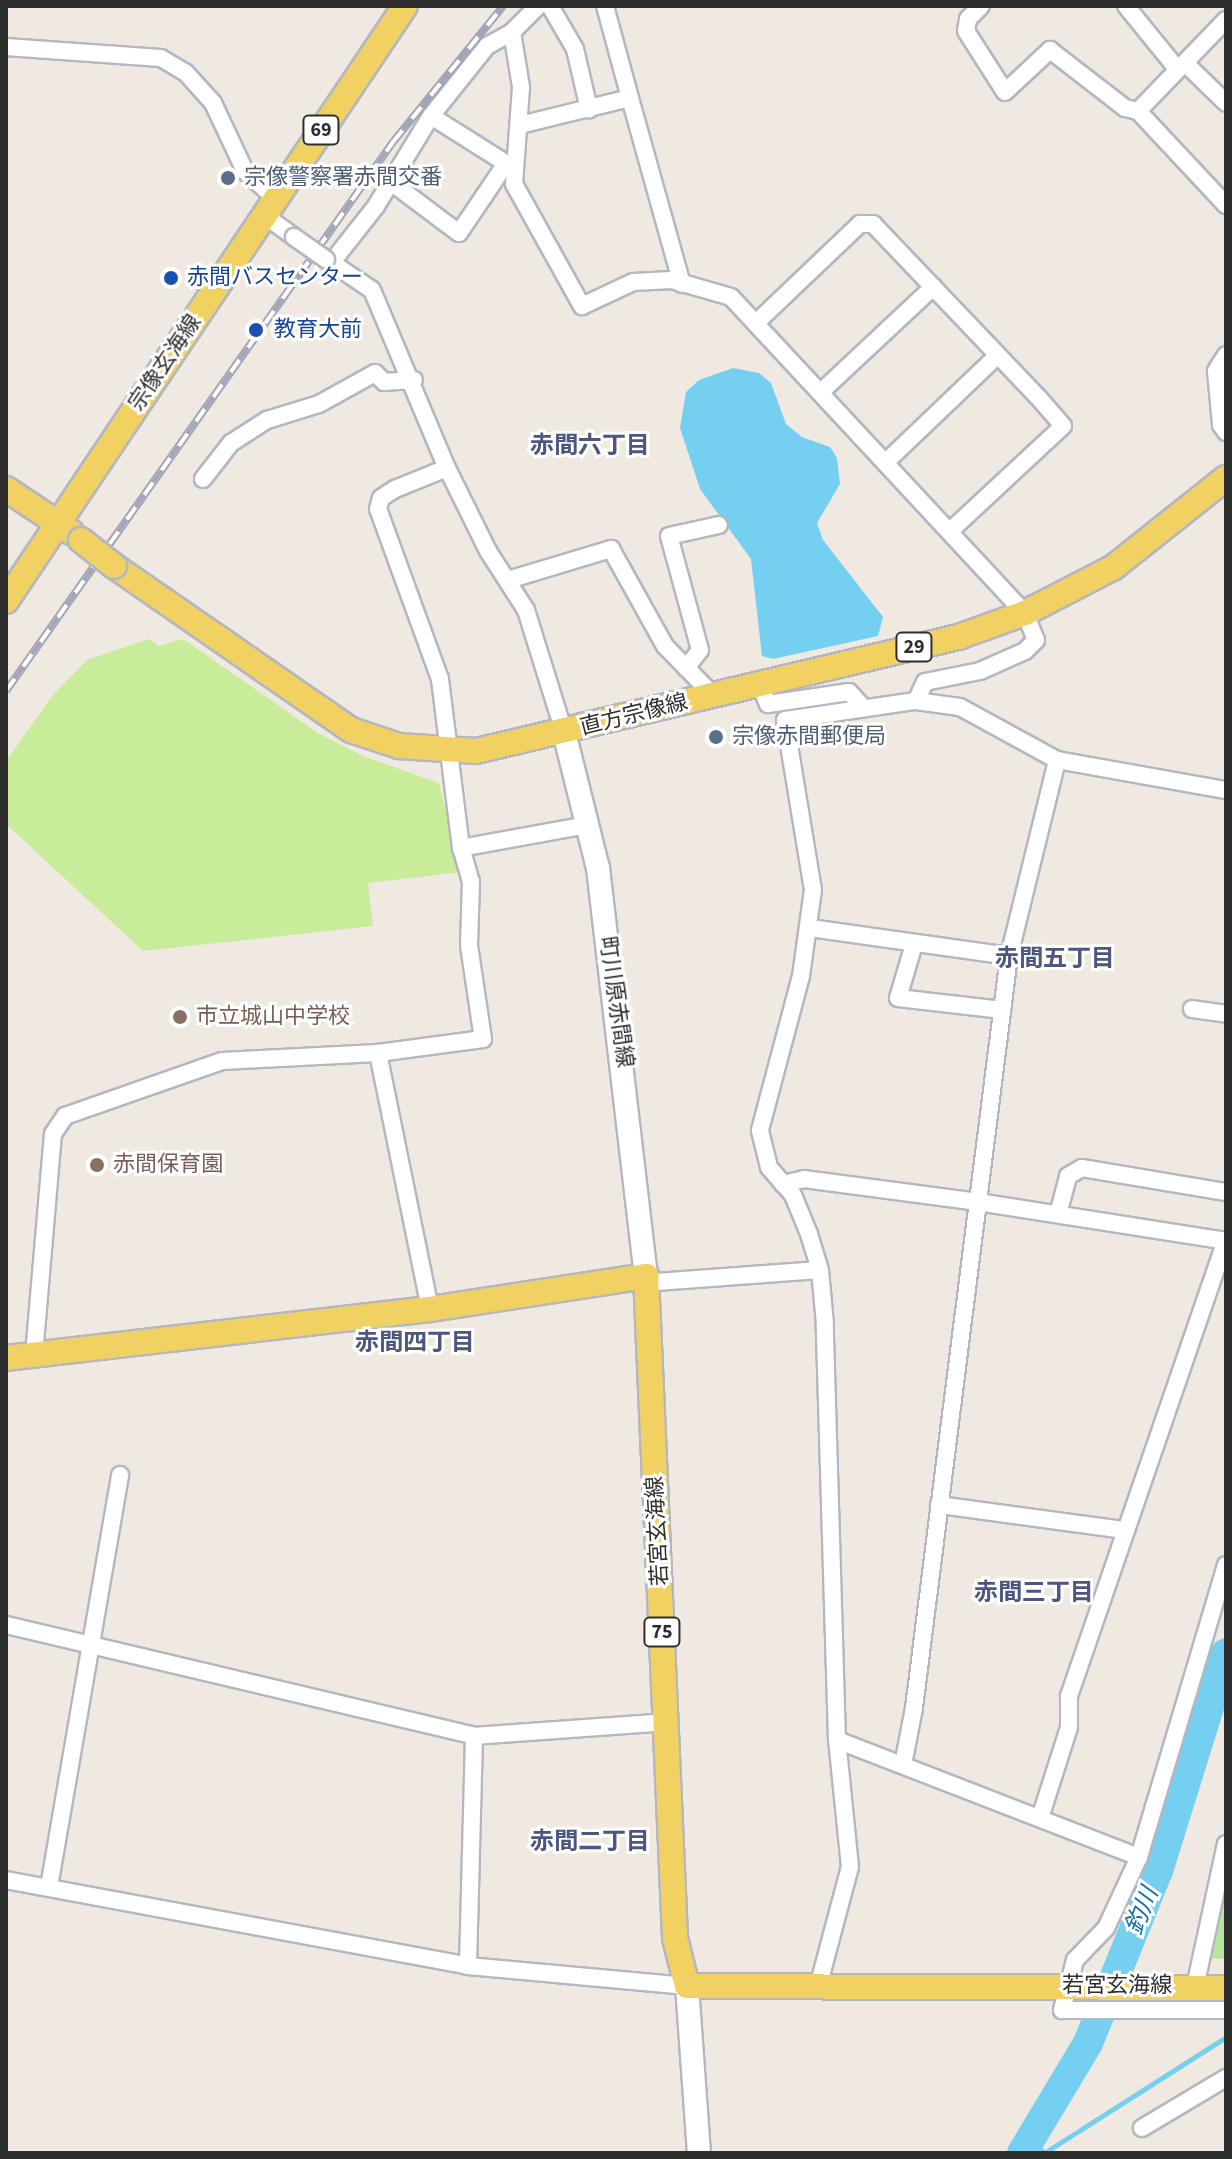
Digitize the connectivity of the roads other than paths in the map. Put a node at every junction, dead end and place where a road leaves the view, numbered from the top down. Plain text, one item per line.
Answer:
1 (405, 6) edge
2 (538, 6) edge
3 (550, 6) edge
4 (605, 6) edge
5 (981, 6) edge
6 (1126, 6) edge
7 (1226, 20) edge
8 (512, 32) junction
9 (6, 47) edge
10 (1181, 66) junction
11 (630, 98) junction
12 (1226, 103) edge
13 (589, 109) junction
14 (1138, 111) junction
15 (431, 116) junction
16 (520, 125) junction
17 (509, 166) junction
18 (391, 182) junction
19 (1226, 205) edge
20 (270, 207) junction
21 (329, 260) junction
22 (682, 284) junction
23 (933, 287) junction
24 (758, 321) junction
25 (1226, 355) edge
26 (997, 356) junction
27 (414, 380) junction
28 (823, 390) junction
29 (1226, 432) edge
30 (887, 461) junction
31 (447, 468) junction
32 (1226, 478) edge
33 (203, 479) dead end
34 (6, 489) edge
35 (59, 524) junction
36 (719, 525) dead end
37 (952, 529) junction
38 (508, 580) junction
39 (6, 601) edge
40 (1025, 613) junction
41 (686, 668) junction
42 (759, 683) junction
43 (713, 695) junction
44 (916, 701) junction
45 (861, 705) junction
46 (564, 732) junction
47 (447, 753) junction
48 (1057, 760) junction
49 (1226, 790) edge
50 (587, 825) junction
51 (461, 848) junction
52 (810, 928) junction
53 (914, 944) junction
54 (1009, 956) junction
55 (1192, 1009) dead end
56 (1002, 1010) junction
57 (1226, 1014) edge
58 (378, 1053) junction
59 (783, 1184) junction
60 (1226, 1192) edge
61 (978, 1202) junction
62 (1058, 1214) junction
63 (1226, 1240) edge
64 (820, 1270) junction
65 (646, 1276) junction
66 (1219, 1283) edge
67 (430, 1309) junction
68 (34, 1355) junction
69 (6, 1358) edge
70 (120, 1475) dead end
71 (939, 1505) junction
72 (1124, 1530) junction
73 (1226, 1565) edge
74 (6, 1625) edge
75 (92, 1644) junction
76 (667, 1722) junction
77 (474, 1736) junction
78 (837, 1740) junction
79 (903, 1765) junction
80 (1041, 1815) junction
81 (1226, 1844) edge
82 (1139, 1857) junction
83 (6, 1880) edge
84 (49, 1887) junction
85 (468, 1966) junction
86 (687, 1986) junction
87 (818, 1987) junction
88 (1195, 1987) junction
89 (1070, 1994) junction
90 (1154, 1997) junction
91 (1224, 2002) edge
92 (1226, 2078) edge
93 (1142, 2128) dead end
94 (699, 2153) edge

1 - 20 main road, 宗像玄海線 / 69
2 - 8 street
3 - 13 street
4 - 11 street
5 - 14 street
6 - 10 street
7 - 10 street
8 - 15 street
8 - 16 street
9 - 20 street
10 - 12 street
10 - 14 street
11 - 13 street
11 - 22 street
13 - 16 street
14 - 19 street
15 - 17 street
15 - 18 street
16 - 17 street
17 - 18 street
17 - 22 street
18 - 21 street
20 - 21 street, bridge
20 - 35 main road, 宗像玄海線 / 69
21 - 27 street
22 - 24 street
23 - 24 street
23 - 26 street
23 - 28 street
24 - 28 street
25 - 29 street
26 - 30 street
26 - 37 street
27 - 31 street
27 - 33 street
28 - 30 street
30 - 37 street
31 - 38 street
31 - 47 street
32 - 40 main road, 直方宗像線 / 29
34 - 35 main road
35 - 39 main road, 宗像玄海線 / 69
35 - 47 main road, 直方宗像線 / 29, bridge
36 - 41 street
37 - 40 street
38 - 41 street
38 - 46 street
40 - 42 main road, 直方宗像線 / 29
40 - 44 street
41 - 43 street
42 - 43 main road, 直方宗像線 / 29
42 - 45 street
43 - 46 main road, 直方宗像線 / 29
44 - 45 street
44 - 48 street
45 - 52 street
46 - 47 main road, 直方宗像線 / 29
46 - 50 main road, 町川原赤間線
47 - 51 street
48 - 49 street
48 - 54 street
50 - 51 street
50 - 65 main road, 町川原赤間線
51 - 58 street
52 - 53 street
52 - 59 street
53 - 54 street
53 - 56 street
54 - 56 street
55 - 57 street
56 - 61 street
58 - 67 street
58 - 68 street
59 - 61 street
59 - 64 street
60 - 62 street
61 - 62 street
61 - 71 street
62 - 63 street
63 - 66 street
64 - 65 street
64 - 78 street
65 - 67 main road
65 - 76 main road, 若宮玄海線 / 75
66 - 72 street
67 - 68 main road
68 - 69 main road
70 - 75 street
71 - 72 street
71 - 79 street
72 - 80 street
73 - 82 street
74 - 75 street
75 - 77 street
75 - 84 street
76 - 77 street
76 - 86 main road, 若宮玄海線 / 75
77 - 85 street
78 - 79 street
78 - 87 street
79 - 80 street
80 - 82 street
81 - 88 street
82 - 89 street
83 - 84 street
84 - 85 street
85 - 86 street
86 - 87 main road, 若宮玄海線
86 - 94 main road
87 - 89 main road, 若宮玄海線
88 - 90 main road, 若宮玄海線
88 - 91 main road, 若宮玄海線
89 - 90 main road, 若宮玄海線
90 - 91 street
92 - 93 street

